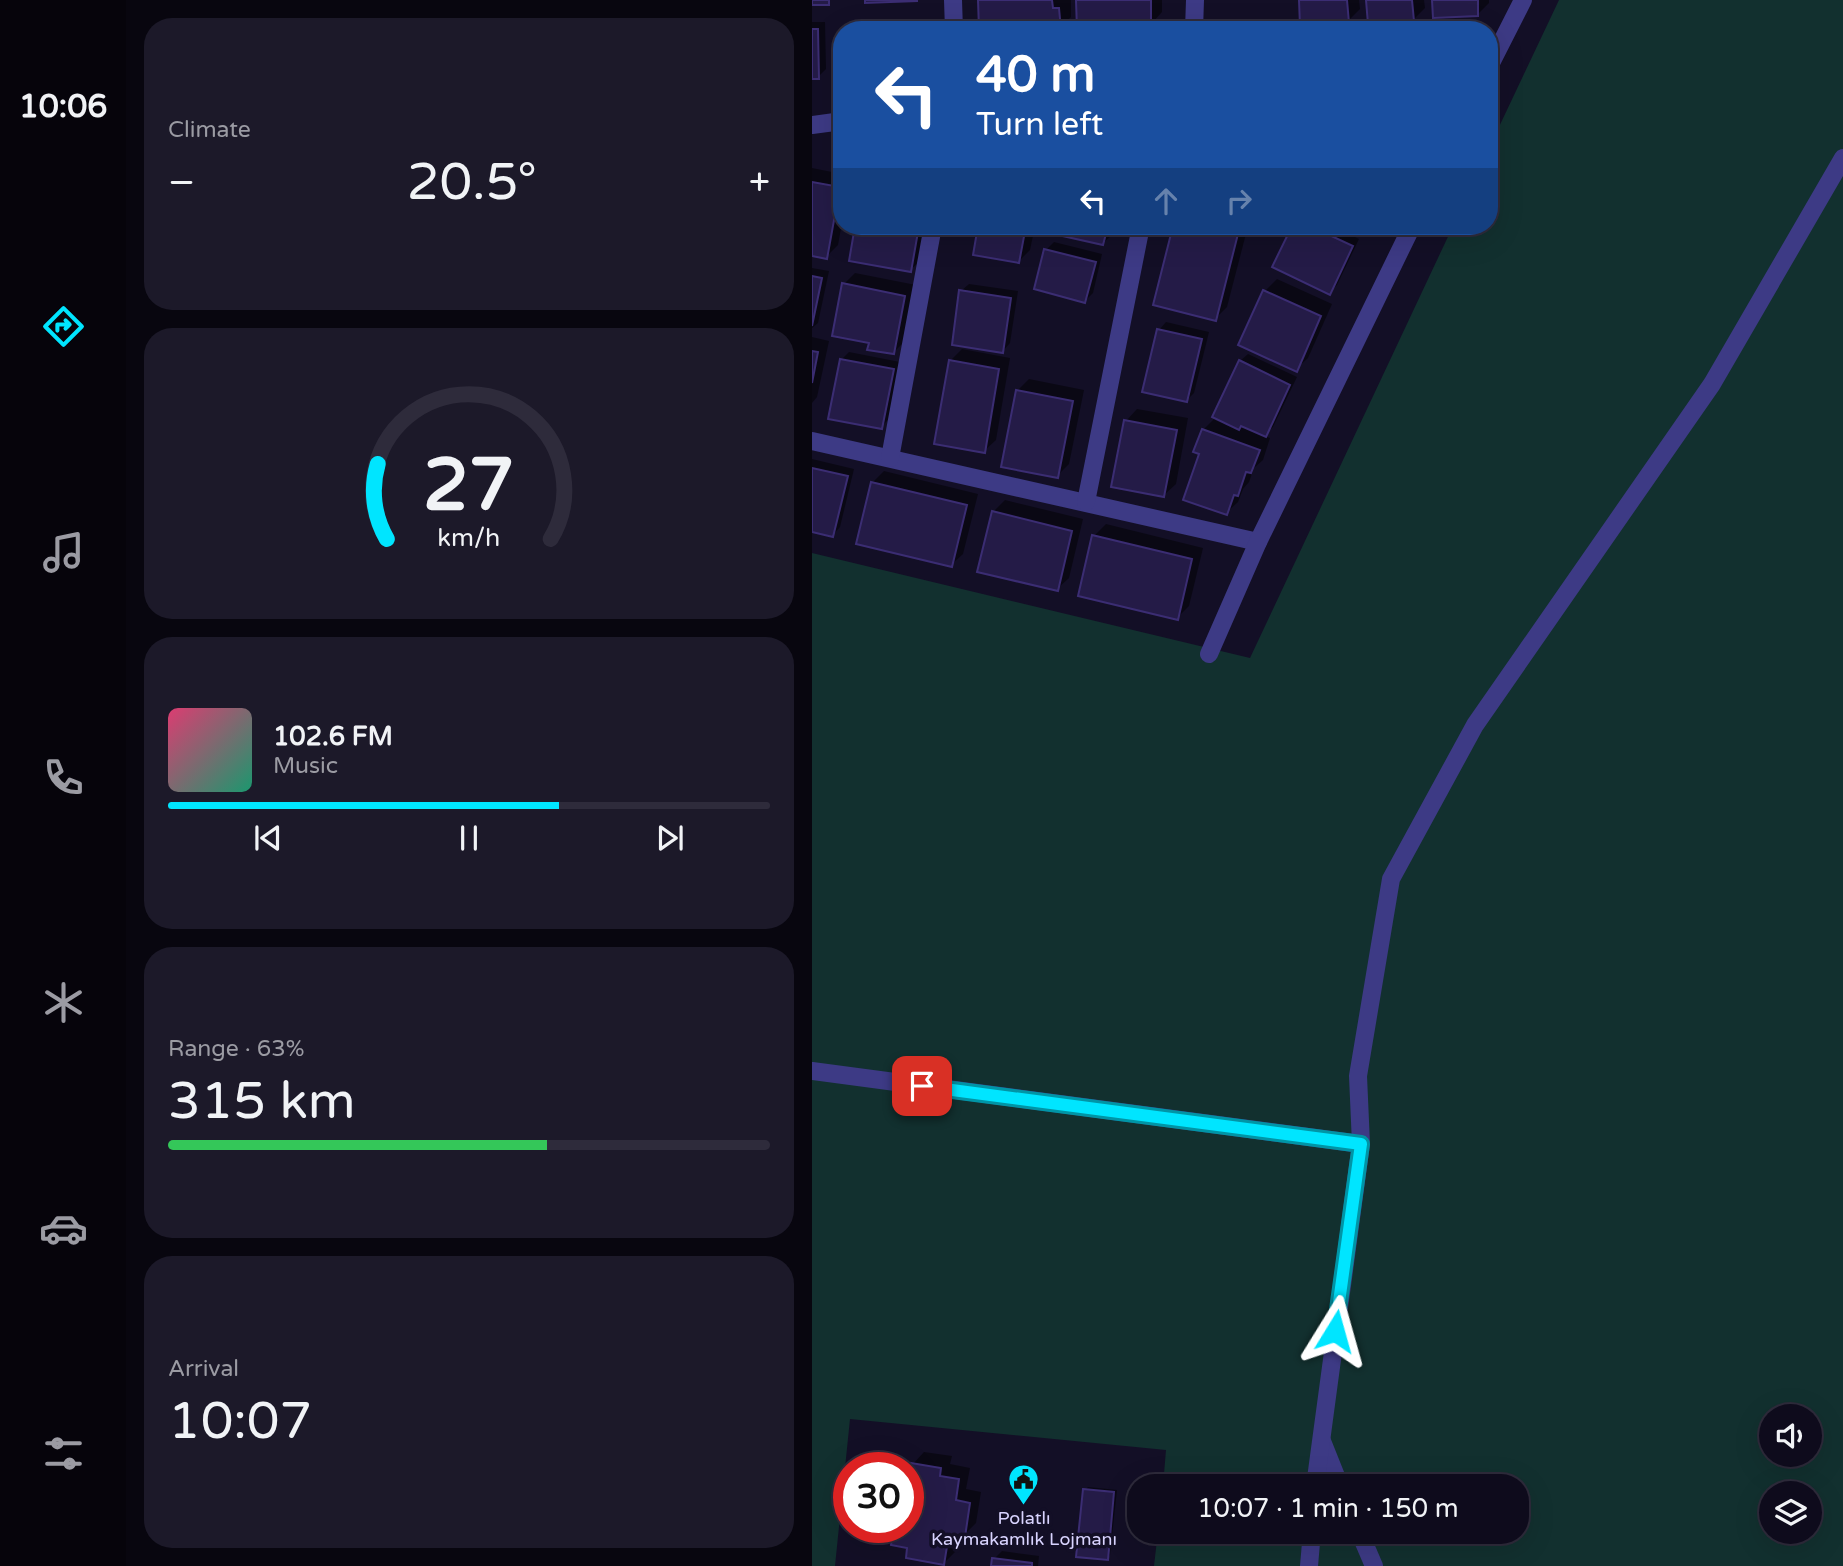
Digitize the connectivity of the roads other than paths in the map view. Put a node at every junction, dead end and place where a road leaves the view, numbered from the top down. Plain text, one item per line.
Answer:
1 (953, 0) edge
2 (1195, 0) edge
3 (1523, 0) edge
4 (954, 21) edge
5 (1194, 21) edge
6 (1498, 47) edge
7 (833, 122) edge
8 (812, 125) edge
9 (1843, 158) edge
10 (931, 235) edge
11 (1139, 235) edge
12 (1408, 235) edge
13 (812, 441) edge
14 (890, 458) junction
15 (1086, 502) junction
16 (1258, 542) junction
17 (1209, 654) dead end
18 (812, 1071) edge
19 (1361, 1144) junction
20 (1320, 1437) junction
21 (1316, 1474) edge
22 (1335, 1474) edge
23 (1311, 1544) edge
24 (1365, 1544) edge
25 (1309, 1566) edge
26 (1374, 1566) edge

1 - 4 street
2 - 5 street
3 - 6 street
7 - 8 street
9 - 19 street
10 - 14 street
11 - 15 street
12 - 16 street
13 - 14 street
14 - 15 street
15 - 16 street
16 - 17 street
18 - 19 street
19 - 20 street
20 - 21 street
20 - 22 street
23 - 25 street
24 - 26 street

